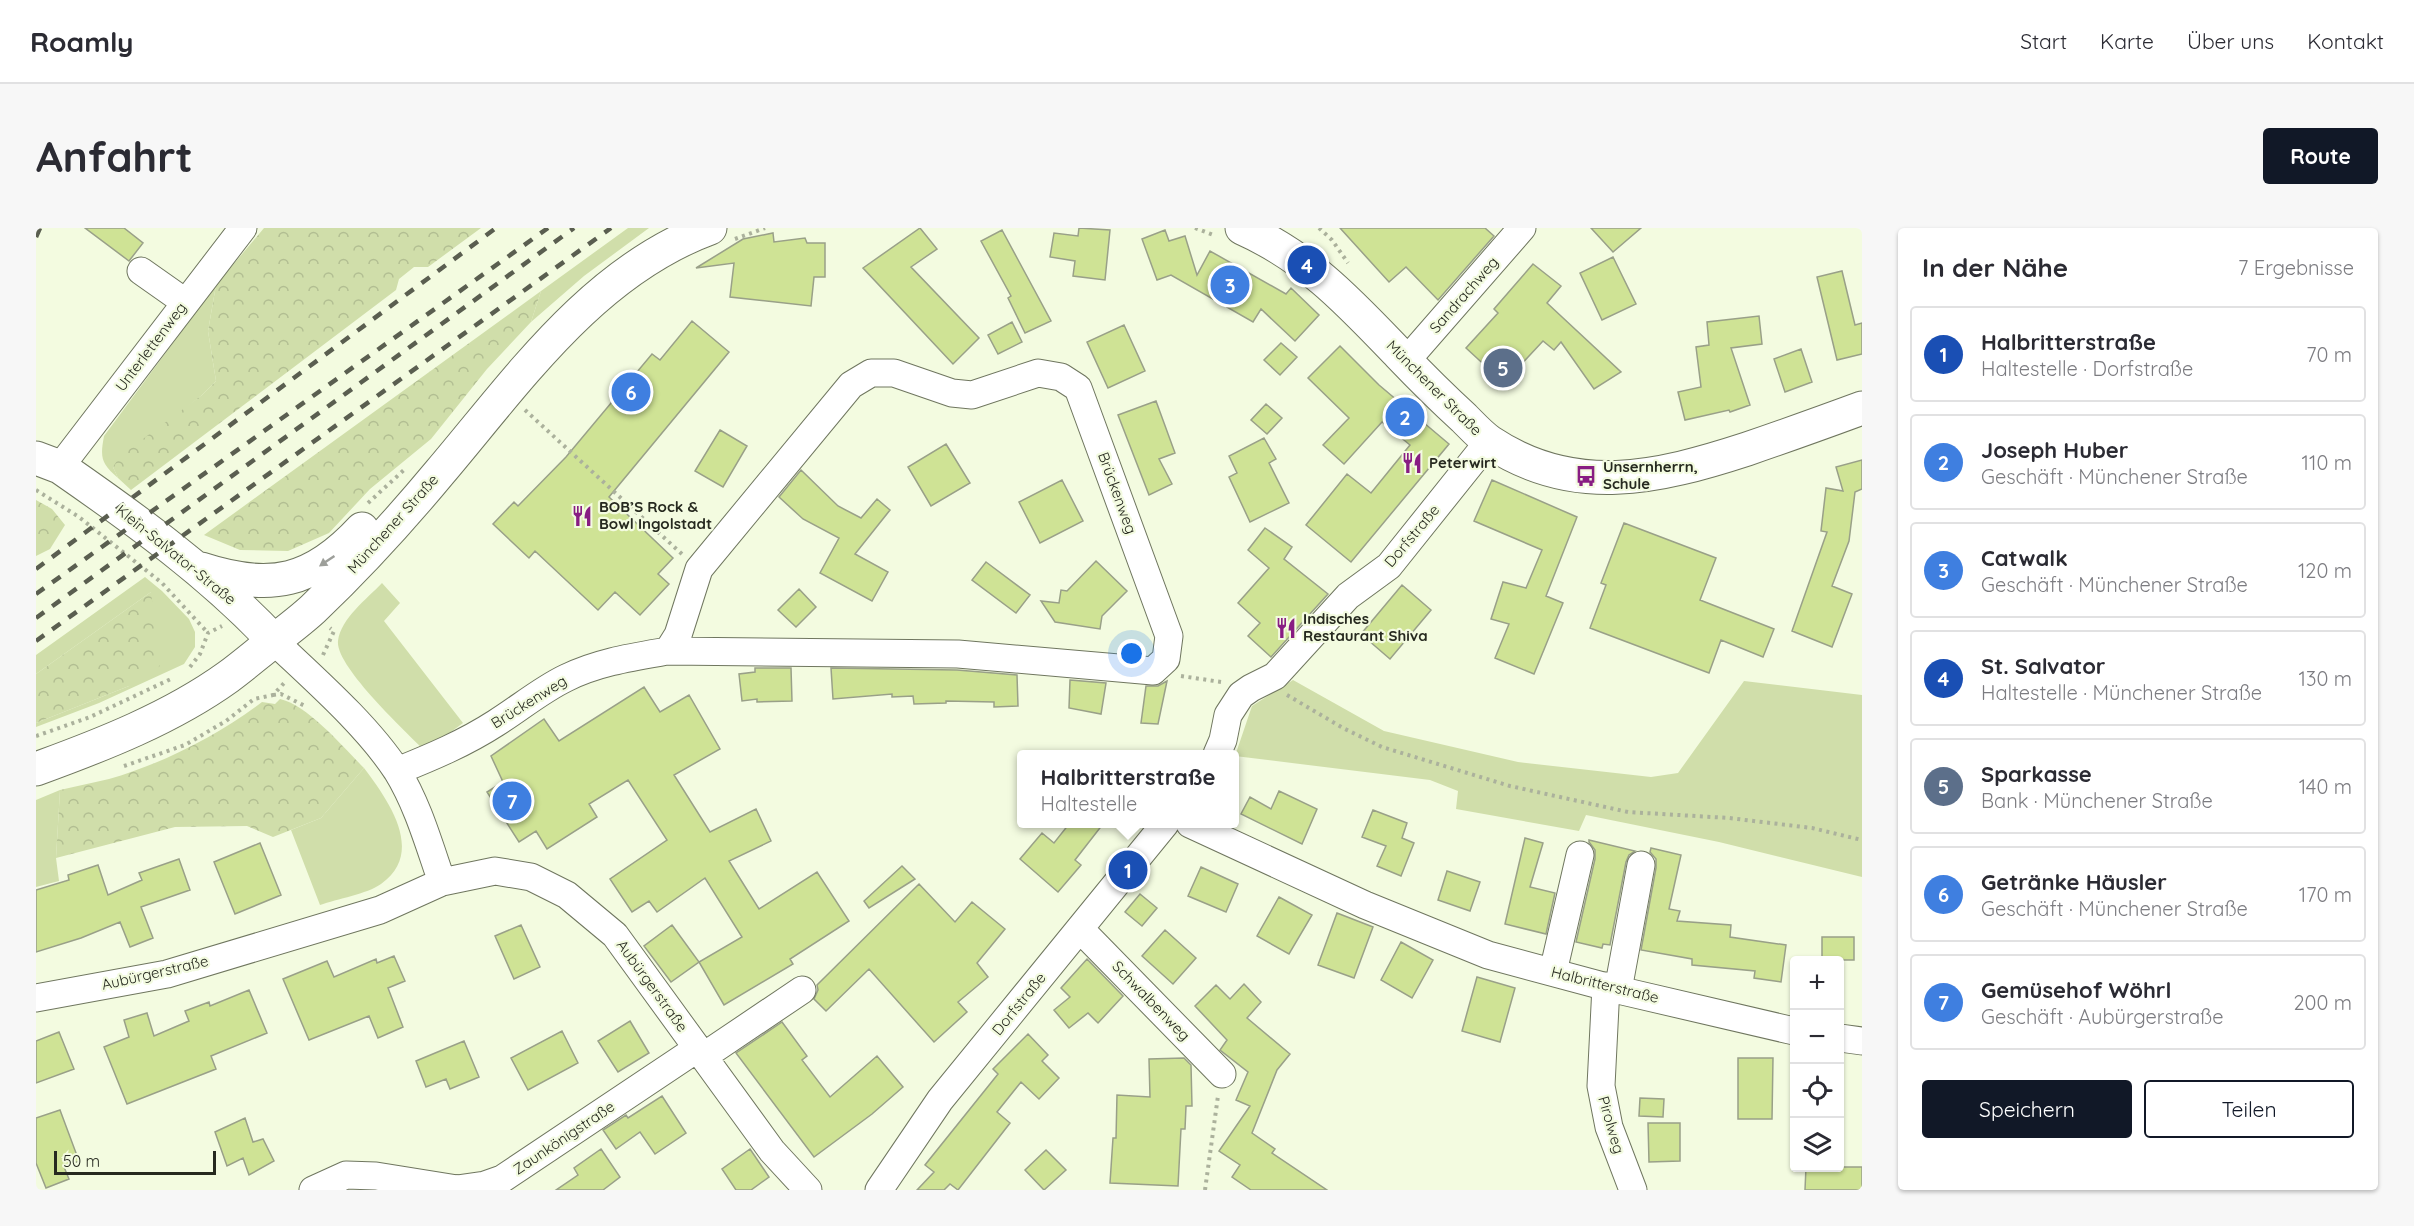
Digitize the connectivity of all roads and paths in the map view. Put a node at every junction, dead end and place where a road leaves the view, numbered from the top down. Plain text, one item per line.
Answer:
1 (243, 228) edge
2 (765, 228) edge
3 (1195, 228) edge
4 (1522, 228) edge
5 (723, 233) edge
6 (1231, 233) edge
7 (141, 271) dead end
8 (184, 302) junction
9 (1406, 361) junction
10 (506, 392) junction
11 (1862, 408) edge
12 (1489, 441) junction
13 (48, 462) edge
14 (439, 474) junction
15 (36, 490) edge
16 (191, 565) junction
17 (699, 569) junction
18 (274, 641) junction
19 (668, 651) junction
20 (187, 669) dead end
21 (1153, 671) junction
22 (179, 675) dead end
23 (1226, 682) dead end
24 (1284, 693) dead end
25 (273, 694) dead end
26 (313, 711) dead end
27 (36, 736) edge
28 (1219, 750) edge
29 (36, 769) edge
30 (397, 771) junction
31 (1162, 828) edge
32 (1199, 828) edge
33 (1862, 840) edge
34 (1580, 855) dead end
35 (1641, 865) dead end
36 (442, 882) junction
37 (1080, 929) junction
38 (1553, 972) junction
39 (1612, 988) junction
40 (802, 990) dead end
41 (36, 998) edge
42 (1790, 1030) edge
43 (1844, 1039) edge
44 (1862, 1041) edge
45 (701, 1052) junction
46 (1221, 1074) joint
47 (313, 1190) edge
48 (808, 1190) edge
49 (879, 1190) edge
50 (1205, 1190) edge
51 (1633, 1190) edge

1 - 8 street, Unterlettenweg
2 - 5 path
3 - 6 path
4 - 9 street, Sandrachweg
5 - 10 main road, Münchener Straße
6 - 9 main road, Münchener Straße
7 - 8 street
8 - 13 street, Unterlettenweg
9 - 12 main road, Münchener Straße
10 - 14 main road, Münchener Straße
10 - 17 path
11 - 12 main road, Münchener Straße
12 - 28 street, Dorfstraße
13 - 16 main road, Klein-Salvator-Straße
14 -> 16 main road
14 - 18 main road, Münchener Straße
15 - 20 path
16 - 18 main road, Klein-Salvator-Straße
17 - 19 street, Brückenweg
17 - 21 street, Brückenweg
18 - 29 main road, Münchener Straße
18 - 30 street, Klein-Salvator-Straße
19 - 21 street, Brückenweg
19 - 30 street, Brückenweg
21 - 23 path
22 - 27 path
24 - 33 path
25 - 26 path
30 - 36 street
31 - 37 street, Dorfstraße
32 - 38 street, Halbritterstraße
34 - 38 street
35 - 39 street, Pirolweg
36 - 41 street, Aubürgerstraße
36 - 45 street, Aubürgerstraße
37 - 46 street, Schwalbenweg
37 - 49 street, Dorfstraße
38 - 39 street, Halbritterstraße
39 - 42 street, Halbritterstraße
39 - 51 street, Pirolweg
40 - 45 street, Zaunkönigstraße
43 - 44 street
45 - 47 street, Zaunkönigstraße
45 - 48 street, Aubürgerstraße
46 - 50 path

